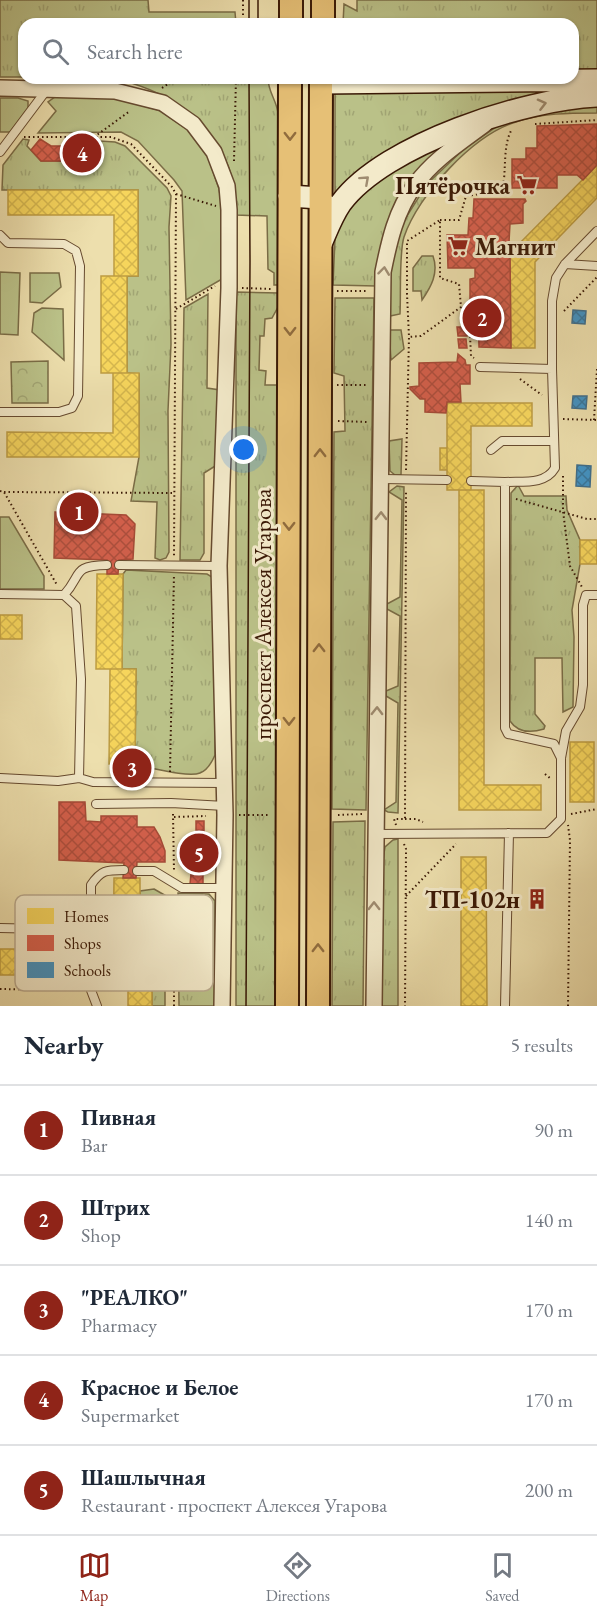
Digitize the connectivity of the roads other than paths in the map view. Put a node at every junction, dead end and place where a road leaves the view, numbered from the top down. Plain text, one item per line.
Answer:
1 (291, 0) edge
2 (323, 0) edge
3 (291, 18) edge
4 (323, 18) edge
5 (579, 80) edge
6 (597, 80) edge
7 (290, 84) edge
8 (321, 84) edge
9 (0, 88) edge
10 (48, 88) junction
11 (597, 96) edge
12 (495, 116) junction
13 (0, 152) edge
14 (289, 196) junction
15 (331, 200) junction
16 (597, 231) edge
17 (0, 235) edge
18 (565, 264) junction
19 (597, 266) edge
20 (480, 367) dead end
21 (552, 369) junction
22 (0, 412) edge
23 (554, 441) junction
24 (491, 450) dead end
25 (382, 479) junction
26 (447, 480) dead end
27 (471, 481) dead end
28 (505, 482) junction
29 (118, 565) dead end
30 (106, 566) dead end
31 (219, 566) junction
32 (0, 594) edge
33 (64, 595) junction
34 (597, 595) edge
35 (561, 758) junction
36 (80, 777) junction
37 (0, 778) edge
38 (224, 783) junction
39 (96, 804) dead end
40 (225, 806) junction
41 (509, 833) junction
42 (375, 834) junction
43 (124, 870) dead end
44 (137, 871) dead end
45 (223, 888) junction
46 (91, 895) edge
47 (0, 928) edge
48 (15, 928) edge
49 (91, 991) edge
50 (97, 1006) edge
51 (222, 1006) edge
52 (288, 1006) edge
53 (318, 1006) edge
54 (374, 1006) edge
55 (506, 1006) edge

1 - 3 main road
2 - 4 main road
5 - 6 main road
7 -> 14 main road, проспект Алексея Угарова
8 - 15 main road
9 - 10 street
10 - 13 lane
10 - 31 street
12 -> 11 main road
15 -> 12 main road
25 -> 12 street
14 - 15 main road
14 -> 52 main road, проспект Алексея Угарова
53 -> 15 main road
16 - 18 lane
17 - 22 lane
18 - 19 lane
18 - 21 lane
20 - 21 lane
21 - 23 lane
23 - 24 lane
23 - 28 lane
25 - 26 lane
42 -> 25 street
27 - 28 lane
28 - 35 lane
29 - 31 lane
30 - 33 lane
31 - 38 street
32 - 33 lane
33 - 36 lane
34 - 35 lane
35 - 41 lane
36 - 37 lane
36 - 38 lane
38 - 40 street
39 - 40 lane
40 - 45 street
41 - 42 lane
41 - 55 lane
54 -> 42 street
43 - 46 lane
44 - 45 lane
45 - 51 street
47 - 48 lane
49 - 50 lane

